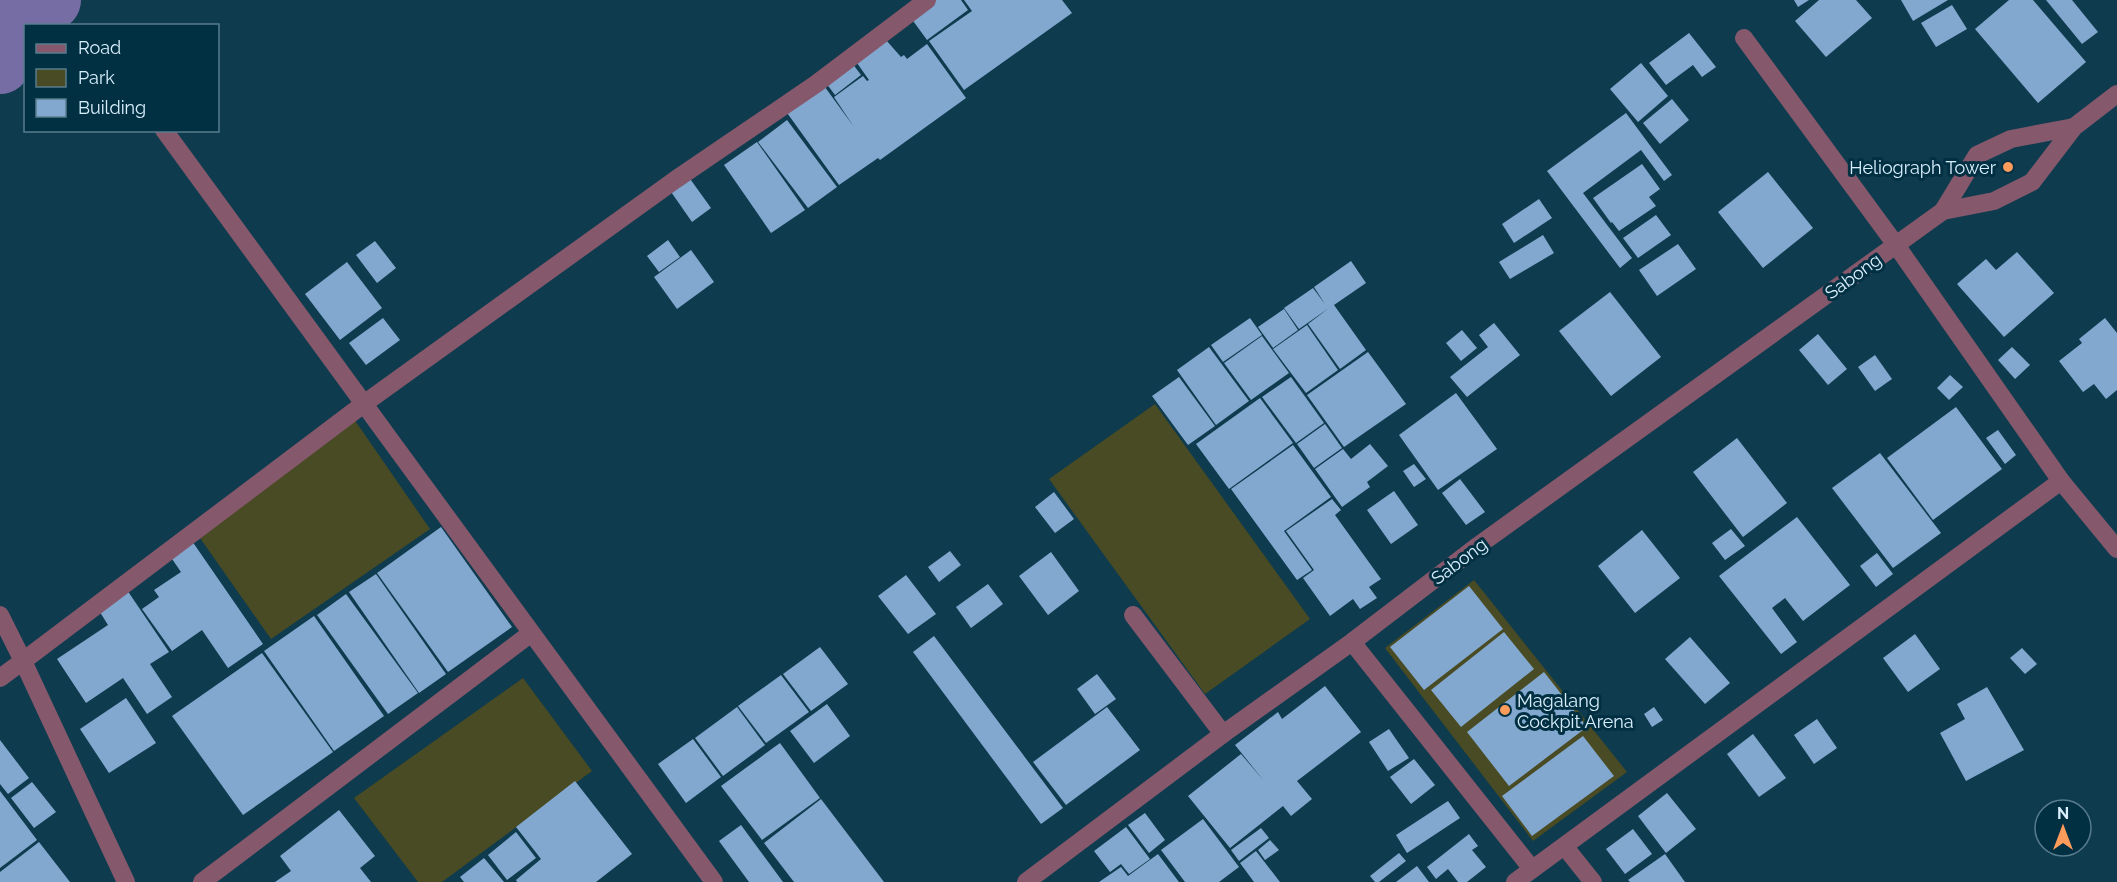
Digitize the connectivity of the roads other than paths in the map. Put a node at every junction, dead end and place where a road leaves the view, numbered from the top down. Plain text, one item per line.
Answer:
1 (927, 0) edge
2 (1744, 38) dead end
3 (2117, 94) edge
4 (2074, 127) junction
5 (165, 132) edge
6 (1943, 211) junction
7 (1896, 245) junction
8 (365, 402) junction
9 (2061, 480) junction
10 (2117, 549) edge
11 (0, 615) edge
12 (1133, 615) dead end
13 (530, 634) junction
14 (1352, 642) junction
15 (23, 662) junction
16 (0, 678) edge
17 (1223, 734) junction
18 (1565, 847) junction
19 (1532, 869) junction
20 (126, 882) edge
21 (202, 882) edge
22 (714, 882) edge
23 (1026, 882) edge
24 (1515, 882) edge
25 (1593, 882) edge

1 - 8 street
2 - 7 street
3 - 4 street
4 - 6 street
4 - 6 street
5 - 8 street
6 - 7 street, Sabong
7 - 9 street
7 - 14 street, Sabong
8 - 13 street
8 - 15 street
9 - 10 street
9 - 18 street
11 - 15 street
12 - 17 street
13 - 21 street
13 - 22 street
14 - 17 street, Sabong
14 - 19 street
15 - 16 street
15 - 20 street
17 - 23 street, Sabong
18 - 19 street
18 - 25 street
19 - 24 street

